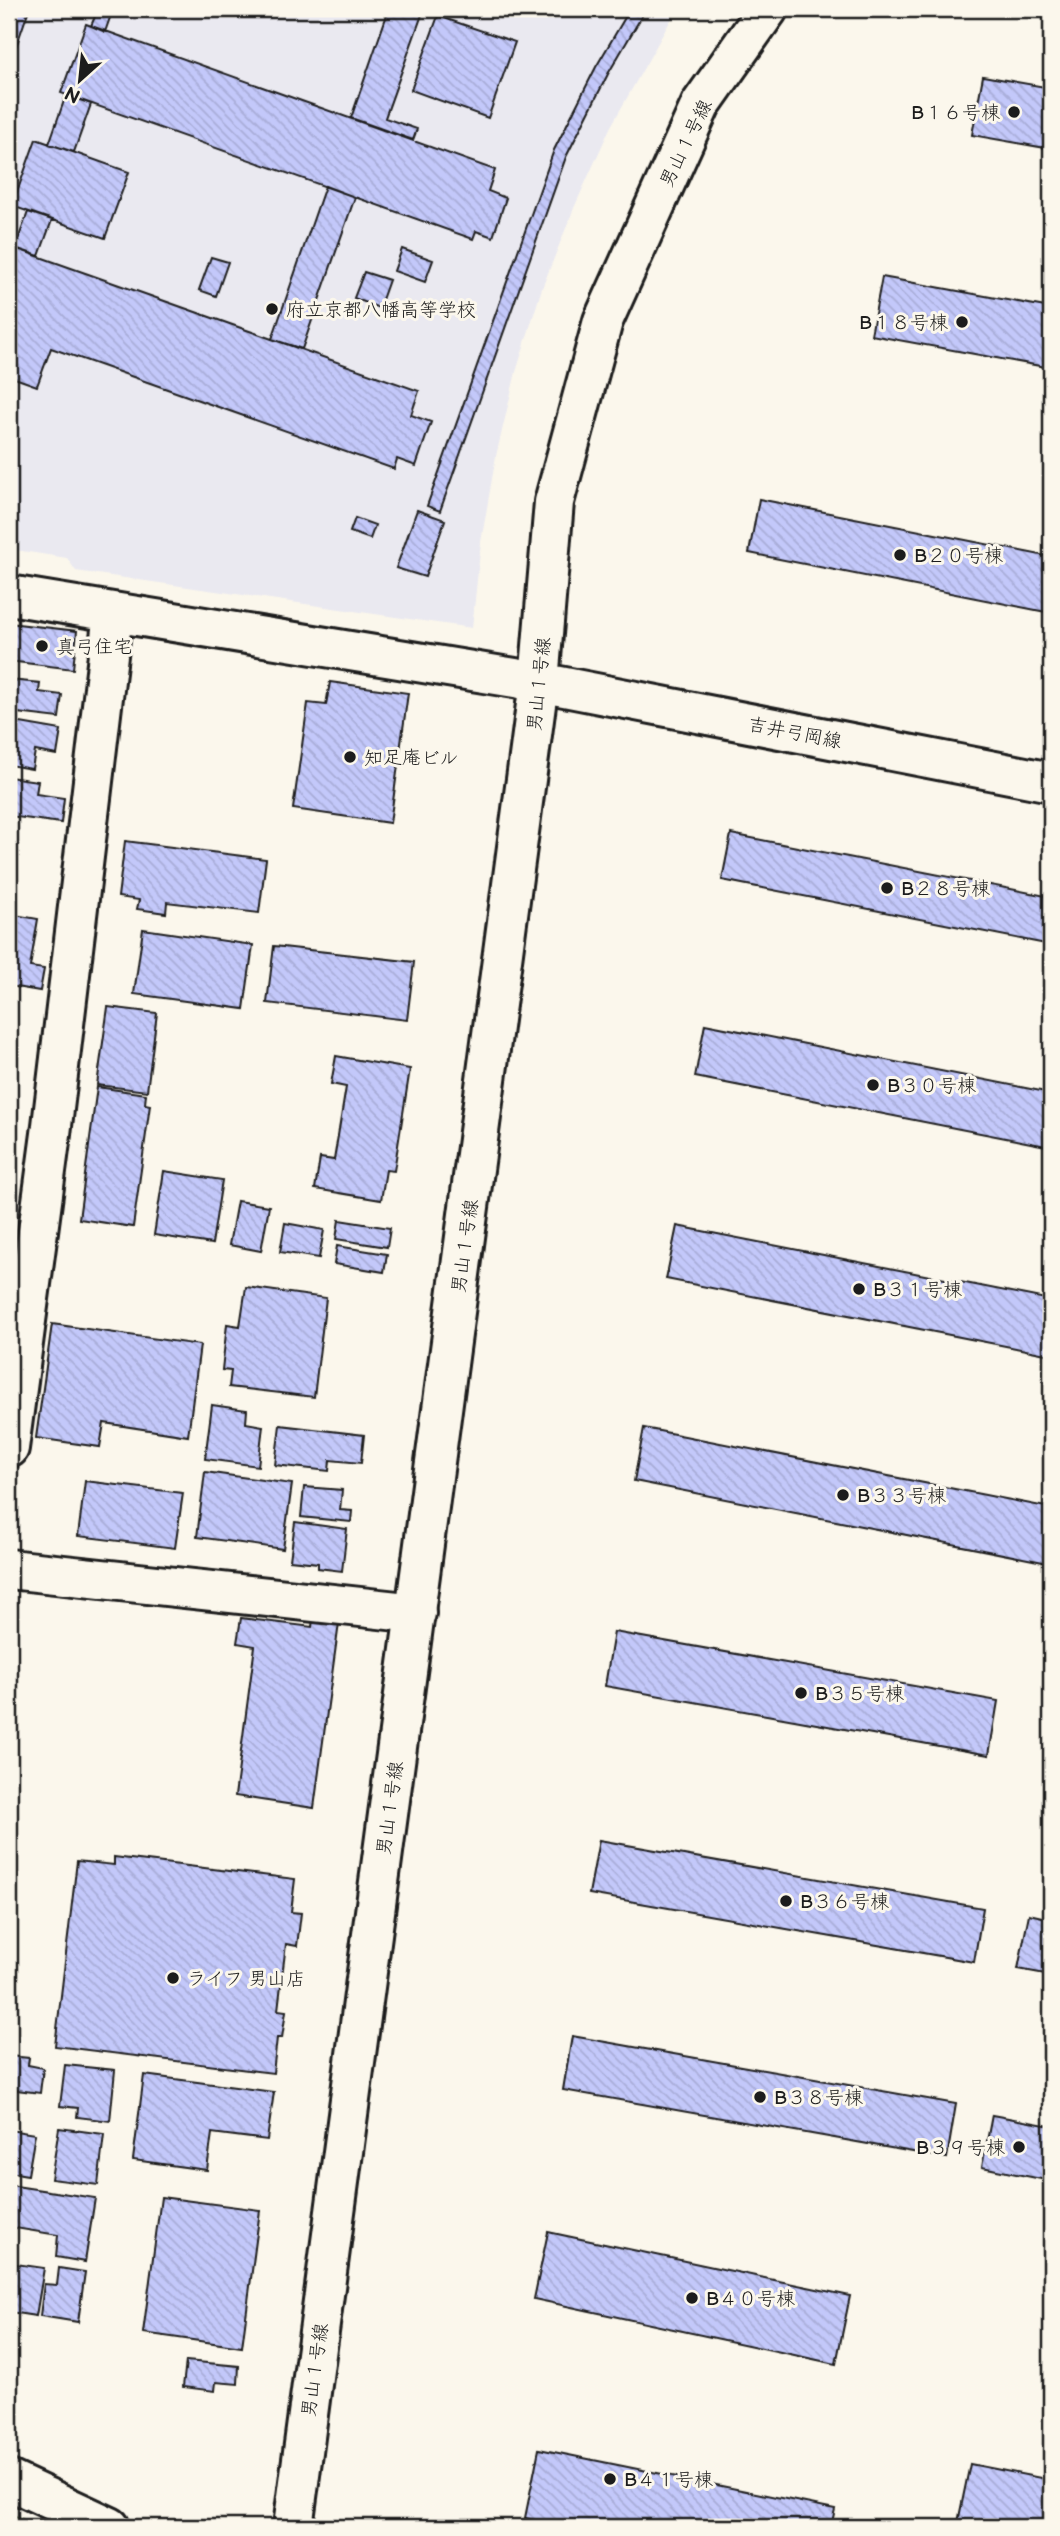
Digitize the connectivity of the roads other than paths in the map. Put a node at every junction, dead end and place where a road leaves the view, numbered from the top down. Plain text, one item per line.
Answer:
1 (768, 9) edge
2 (9, 595) edge
3 (113, 613) junction
4 (539, 681) junction
5 (1051, 782) edge
6 (9, 1448) edge
7 (9, 1569) edge
8 (416, 1613) junction
9 (9, 2480) edge
10 (110, 2527) edge
11 (293, 2527) edge

1 - 4 street, 男山１号線
2 - 3 street, 吉井弓岡線
3 - 4 street, 吉井弓岡線
3 - 6 street
4 - 5 street, 吉井弓岡線
4 - 8 street, 男山１号線
7 - 8 street
8 - 11 street, 男山１号線
9 - 10 street

